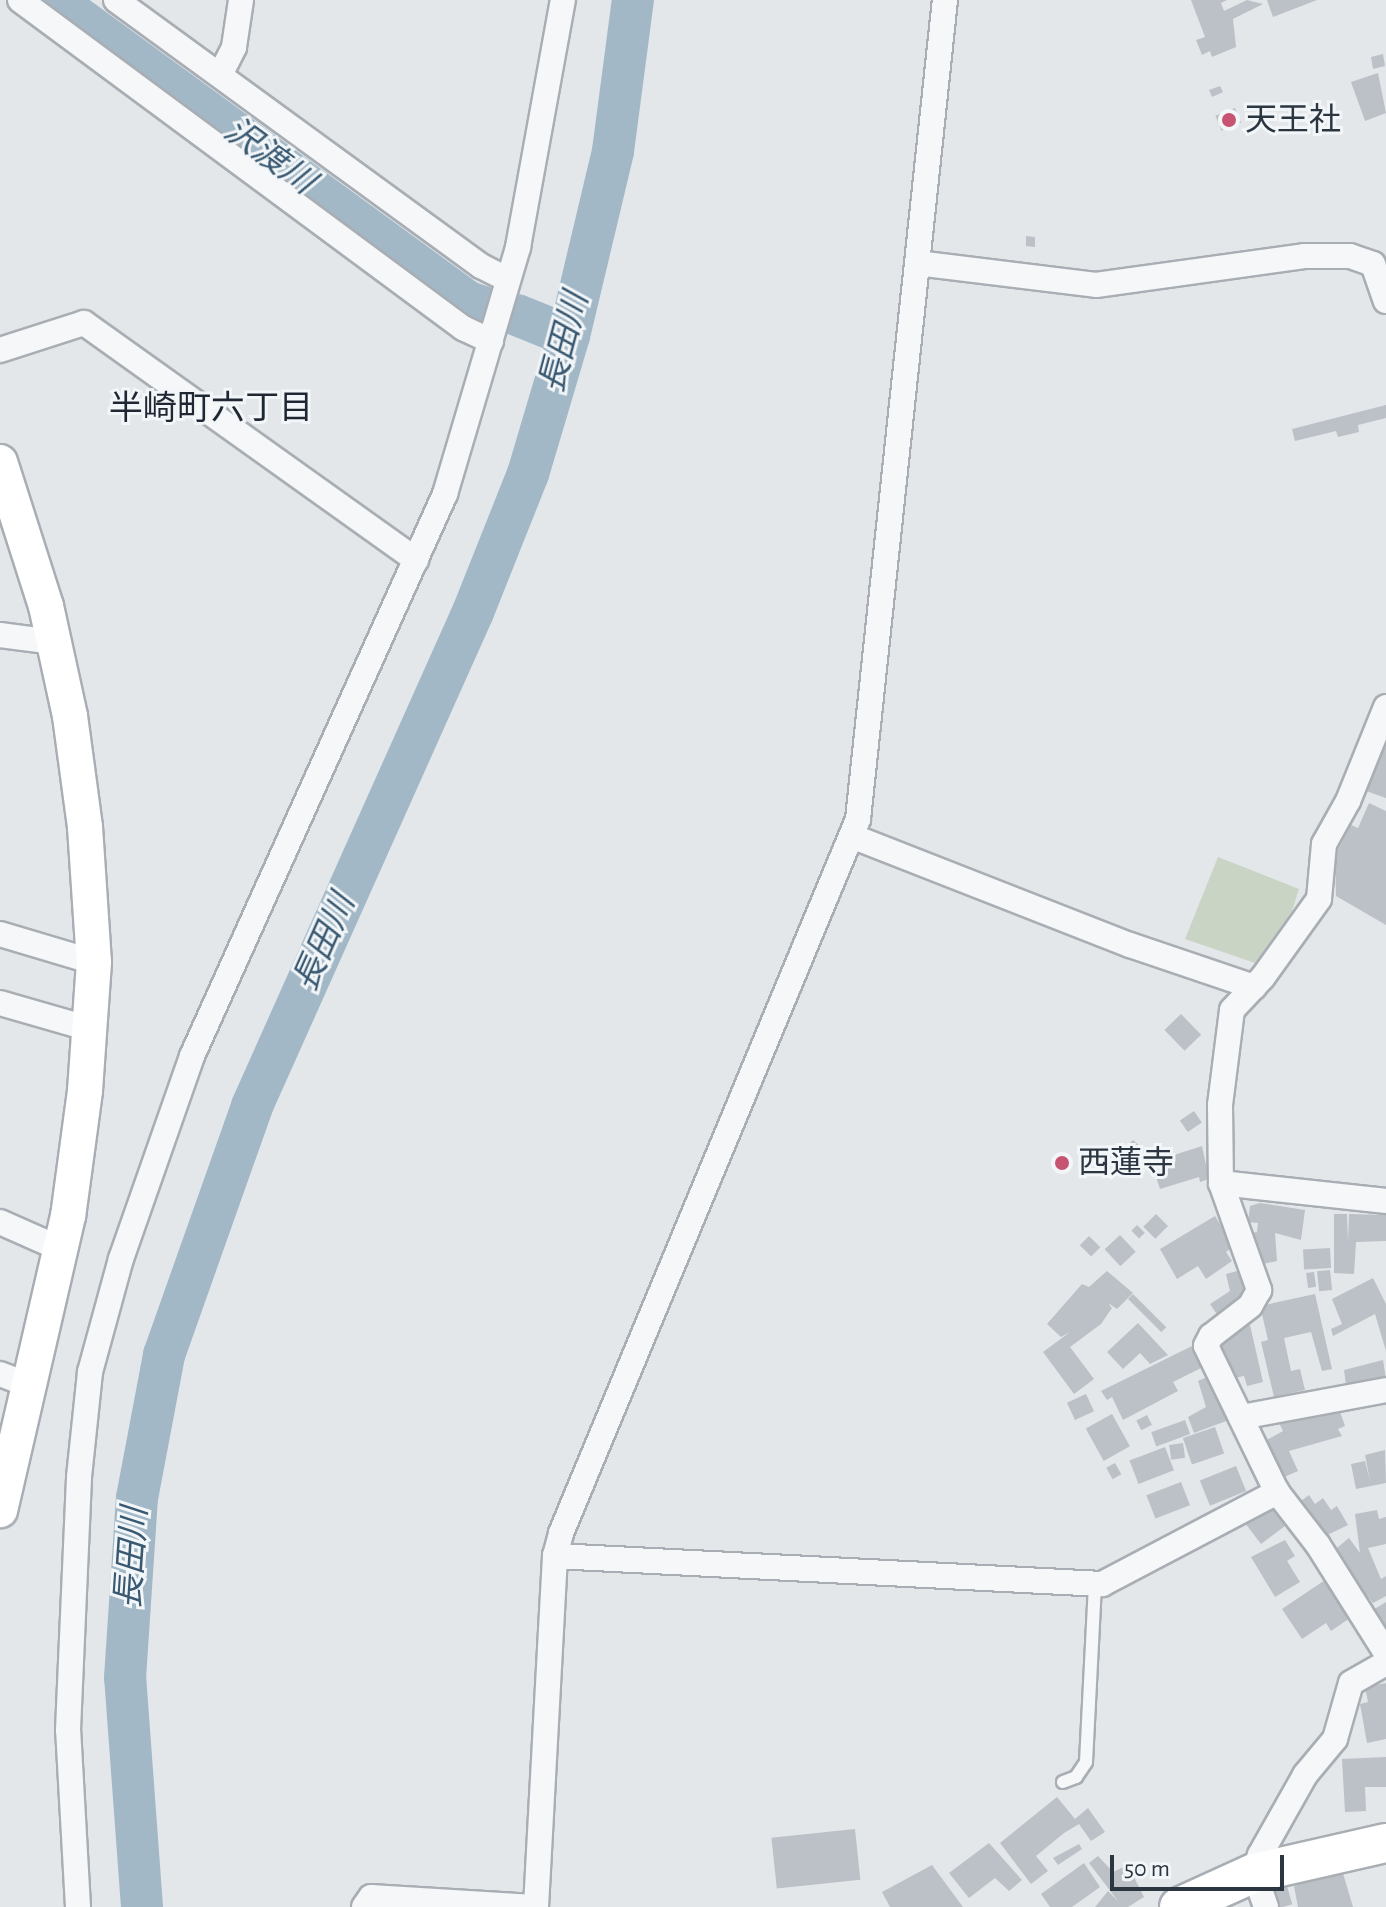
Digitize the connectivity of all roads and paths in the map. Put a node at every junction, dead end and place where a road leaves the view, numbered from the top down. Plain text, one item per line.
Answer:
1 (20, 0) edge
2 (116, 0) edge
3 (241, 0) edge
4 (563, 0) edge
5 (945, 0) edge
6 (220, 75) junction
7 (917, 263) junction
8 (508, 280) junction
9 (1386, 301) edge
10 (491, 341) junction
11 (0, 350) edge
12 (0, 462) edge
13 (416, 560) junction
14 (0, 635) edge
15 (53, 642) junction
16 (1386, 707) edge
17 (854, 837) junction
18 (0, 934) edge
19 (94, 962) junction
20 (1254, 987) junction
21 (0, 1003) edge
22 (90, 1029) junction
23 (1221, 1183) junction
24 (1386, 1201) edge
25 (0, 1222) edge
26 (61, 1249) junction
27 (14, 1379) edge
28 (1386, 1390) edge
29 (1241, 1417) junction
30 (3, 1491) edge
31 (1277, 1492) junction
32 (555, 1556) junction
33 (1095, 1583) junction
34 (1386, 1653) edge
35 (1386, 1663) edge
36 (1063, 1782) dead end
37 (1386, 1843) edge
38 (1260, 1890) edge
39 (78, 1907) edge
40 (364, 1907) edge
41 (535, 1907) edge
42 (1179, 1907) edge

1 - 10 street
2 - 6 street
3 - 6 street
4 - 8 street
5 - 7 street
6 - 8 street
7 - 9 street
7 - 17 street
8 - 10 street
10 - 13 street
11 - 13 street
12 - 15 street
13 - 39 street
14 - 15 street
15 - 19 street
16 - 20 street
17 - 20 street
17 - 32 street
18 - 19 street
19 - 22 street
20 - 23 street
21 - 22 street
22 - 26 street
23 - 24 street
23 - 29 street
25 - 26 street
26 - 27 street
27 - 30 street
28 - 29 street
29 - 31 street
31 - 33 street
31 - 34 street
32 - 33 street
32 - 41 street
33 - 36 lane
35 - 38 street
37 - 38 main road
38 - 42 main road
40 - 41 street

